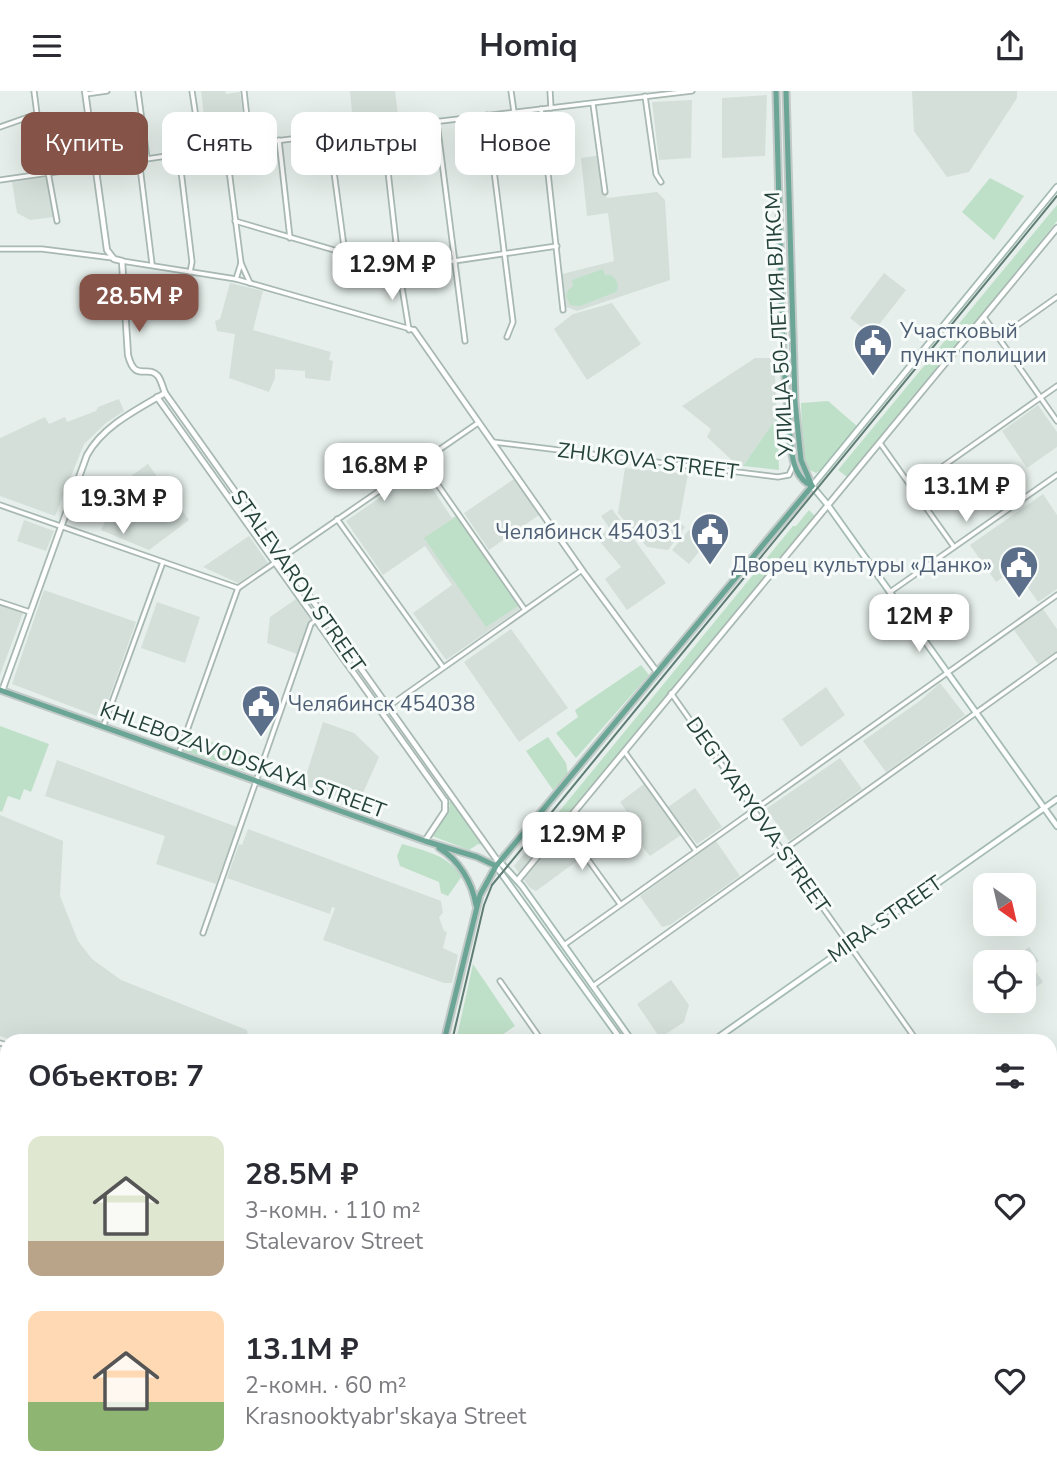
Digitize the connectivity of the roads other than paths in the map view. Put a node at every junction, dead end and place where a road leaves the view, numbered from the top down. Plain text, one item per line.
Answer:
1 (34, 91) edge
2 (107, 91) edge
3 (138, 91) edge
4 (192, 91) edge
5 (244, 91) edge
6 (511, 91) edge
7 (551, 91) edge
8 (692, 91) edge
9 (776, 91) edge
10 (786, 91) edge
11 (85, 93) edge
12 (645, 96) junction
13 (593, 103) junction
14 (551, 108) junction
15 (541, 109) junction
16 (37, 112) edge
17 (87, 112) edge
18 (141, 112) edge
19 (195, 112) edge
20 (246, 112) edge
21 (514, 112) joint
22 (21, 118) edge
23 (0, 127) edge
24 (291, 139) edge
25 (279, 140) joint
26 (441, 162) edge
27 (30, 175) edge
28 (49, 175) edge
29 (96, 175) edge
30 (141, 175) edge
31 (182, 175) edge
32 (229, 175) edge
33 (334, 175) edge
34 (388, 175) edge
35 (495, 175) edge
36 (0, 180) edge
37 (661, 182) dead end
38 (1057, 187) edge
39 (606, 192) dead end
40 (57, 221) dead end
41 (235, 221) junction
42 (1057, 228) edge
43 (290, 237) junction
44 (557, 246) junction
45 (0, 249) edge
46 (505, 253) junction
47 (345, 254) junction
48 (114, 259) junction
49 (122, 261) junction
50 (454, 262) junction
51 (241, 263) junction
52 (152, 265) junction
53 (399, 269) junction
54 (190, 272) junction
55 (236, 279) junction
56 (250, 283) junction
57 (1057, 297) edge
58 (563, 310) dead end
59 (984, 317) junction
60 (411, 330) junction
61 (507, 337) dead end
62 (998, 338) junction
63 (465, 341) dead end
64 (1057, 386) edge
65 (165, 393) junction
66 (158, 397) junction
67 (1041, 398) junction
68 (1057, 421) edge
69 (478, 423) junction
70 (493, 442) junction
71 (880, 443) junction
72 (422, 462) junction
73 (793, 462) junction
74 (1057, 475) edge
75 (812, 486) junction
76 (912, 488) junction
77 (234, 491) junction
78 (228, 495) junction
79 (827, 504) junction
80 (0, 505) edge
81 (337, 519) junction
82 (59, 526) junction
83 (954, 547) junction
84 (281, 557) junction
85 (275, 561) junction
86 (163, 562) junction
87 (582, 570) junction
88 (238, 588) junction
89 (890, 592) junction
90 (1057, 594) edge
91 (0, 602) edge
92 (525, 610) junction
93 (30, 612) junction
94 (322, 615) junction
95 (316, 619) junction
96 (1057, 655) edge
97 (443, 667) junction
98 (657, 672) junction
99 (948, 672) junction
100 (1, 691) edge
101 (671, 693) junction
102 (388, 707) junction
103 (382, 711) junction
104 (976, 712) junction
105 (103, 727) junction
106 (624, 751) junction
107 (179, 753) junction
108 (257, 782) junction
109 (453, 798) junction
110 (1057, 799) edge
111 (445, 801) junction
112 (1044, 808) junction
113 (754, 810) junction
114 (563, 825) junction
115 (1057, 826) edge
116 (428, 842) junction
117 (696, 851) junction
118 (783, 851) junction
119 (497, 863) junction
120 (517, 880) junction
121 (511, 885) junction
122 (620, 905) junction
123 (477, 908) junction
124 (203, 933) dead end
125 (564, 945) junction
126 (849, 945) junction
127 (557, 950) junction
128 (500, 981) dead end
129 (593, 986) junction
130 (446, 1034) edge
131 (537, 1034) edge
132 (617, 1034) edge
133 (627, 1034) edge
134 (723, 1034) edge
135 (912, 1034) edge

1 - 16 street
2 - 11 street
3 - 18 street
4 - 19 street
5 - 20 street
6 - 21 street
7 - 14 street
8 - 12 street
9 - 73 main road, УЛИЦА 50-ЛЕТИЯ ВЛКСМ
10 - 75 main road, УЛИЦА 50-ЛЕТИЯ ВЛКСМ
11 - 17 street
12 - 13 street
12 - 37 street
13 - 14 street
13 - 39 street
14 - 15 street
15 - 21 street
15 - 44 street
22 - 23 street
24 - 25 street
25 - 43 street
26 - 50 street
27 - 36 street
28 - 40 street
29 - 48 street
30 - 52 street
31 - 54 street
32 - 41 street
33 - 47 street
34 - 53 street
35 - 46 street
38 - 75 street
41 - 43 street
41 - 51 street
42 - 59 street
43 - 47 street
44 - 46 street
44 - 58 street
45 - 48 street
46 - 50 street
46 - 61 street
47 - 53 street
48 - 49 street
49 - 52 street
49 - 65 street, STALEVAROV STREET
50 - 53 street
50 - 63 street
51 - 55 street
51 - 56 street
52 - 54 street
53 - 60 street
54 - 55 street
55 - 56 street
56 - 60 street
57 - 62 street
59 - 62 street
59 - 71 street
60 - 69 street
62 - 67 street
64 - 67 street
65 - 66 street
65 - 77 street, STALEVAROV STREET
66 - 78 street, STALEVAROV STREET
66 - 82 street
67 - 68 street
67 - 76 street
69 - 70 street
69 - 72 street
70 - 73 street, ZHUKOVA STREET
70 - 87 street
71 - 76 street
71 - 79 street
72 - 81 street
72 - 92 street
73 - 75 main road, УЛИЦА 50-ЛЕТИЯ ВЛКСМ
74 - 83 street
75 - 79 street
75 - 98 main road
76 - 83 street
77 - 78 street
77 - 84 street, STALEVAROV STREET
78 - 85 street, STALEVAROV STREET
79 - 89 street
79 - 101 street
80 - 82 street
81 - 84 street
81 - 97 street
82 - 86 street
82 - 93 street
83 - 89 street
84 - 85 street
84 - 94 street, STALEVAROV STREET
85 - 88 street
85 - 95 street, STALEVAROV STREET
86 - 88 street
86 - 105 street
87 - 92 street
87 - 98 street
88 - 107 street
89 - 99 street
90 - 99 street
91 - 93 street
92 - 97 street
93 - 100 street
94 - 95 street
94 - 102 street, STALEVAROV STREET
95 - 103 street, STALEVAROV STREET
95 - 108 street
96 - 104 street
97 - 102 street
98 - 119 main road
99 - 104 street
99 - 113 street
100 - 105 main road, KHLEBOZAVODSKAYA STREET
101 - 106 street
101 - 113 street, DEGTYARYOVA STREET
102 - 103 street
102 - 109 street, STALEVAROV STREET
103 - 111 street, STALEVAROV STREET
104 - 112 street
104 - 118 street
105 - 107 main road, KHLEBOZAVODSKAYA STREET
106 - 114 street
106 - 117 street
107 - 108 main road, KHLEBOZAVODSKAYA STREET
108 - 116 main road, KHLEBOZAVODSKAYA STREET
108 - 124 street
109 - 111 street
109 - 119 street, STALEVAROV STREET
110 - 112 street, MIRA STREET
111 - 116 street
112 - 115 street
112 - 126 street, MIRA STREET
113 - 117 street
113 - 118 street, DEGTYARYOVA STREET
114 - 120 street
114 - 122 street
116 - 119 main road, KHLEBOZAVODSKAYA STREET
116 - 123 main road
117 - 122 street
118 - 126 street, DEGTYARYOVA STREET
118 - 129 street
119 - 120 street, STALEVAROV STREET
119 - 121 street, STALEVAROV STREET
119 - 123 main road
120 - 121 street
120 - 125 street, STALEVAROV STREET
121 - 127 street, STALEVAROV STREET
122 - 125 street
123 - 130 main road
125 - 127 street
125 - 129 street, STALEVAROV STREET
126 - 134 street, MIRA STREET
126 - 135 street, DEGTYARYOVA STREET
127 - 132 street, STALEVAROV STREET
128 - 131 street
129 - 133 street, STALEVAROV STREET

